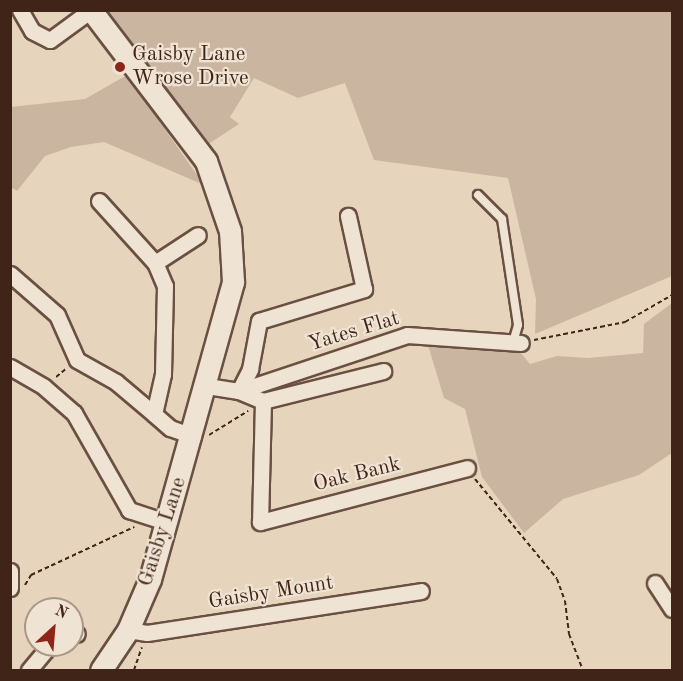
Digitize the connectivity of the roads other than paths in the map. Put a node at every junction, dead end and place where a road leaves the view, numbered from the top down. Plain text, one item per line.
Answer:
1 (20, 10) edge
2 (91, 10) edge
3 (478, 195) dead end
4 (99, 201) dead end
5 (348, 216) dead end
6 (198, 235) dead end
7 (155, 262) junction
8 (10, 273) edge
9 (517, 342) joint
10 (10, 367) edge
11 (383, 371) dead end
12 (207, 386) junction
13 (239, 391) junction
14 (263, 401) junction
15 (154, 414) junction
16 (193, 436) junction
17 (467, 468) road end
18 (159, 520) junction
19 (10, 571) edge
20 (655, 583) dead end
21 (14, 590) edge
22 (421, 591) dead end
23 (672, 609) edge
24 (137, 631) junction
25 (39, 657) edge
26 (104, 669) edge
27 (27, 670) edge

1 - 2 street
2 - 12 street, Gaisby Lane
3 - 9 lane
4 - 7 street
5 - 13 street
6 - 7 street
7 - 15 street
8 - 15 street
9 - 13 street, Yates Flat
10 - 18 street
11 - 14 street
12 - 13 street
12 - 16 street, Gaisby Lane
13 - 14 street
14 - 17 street, Oak Bank
15 - 16 street
16 - 18 street, Gaisby Lane
18 - 24 street, Gaisby Lane
19 - 21 street
20 - 23 street
22 - 24 street, Gaisby Mount
24 - 26 street, Gaisby Lane
25 - 27 street

